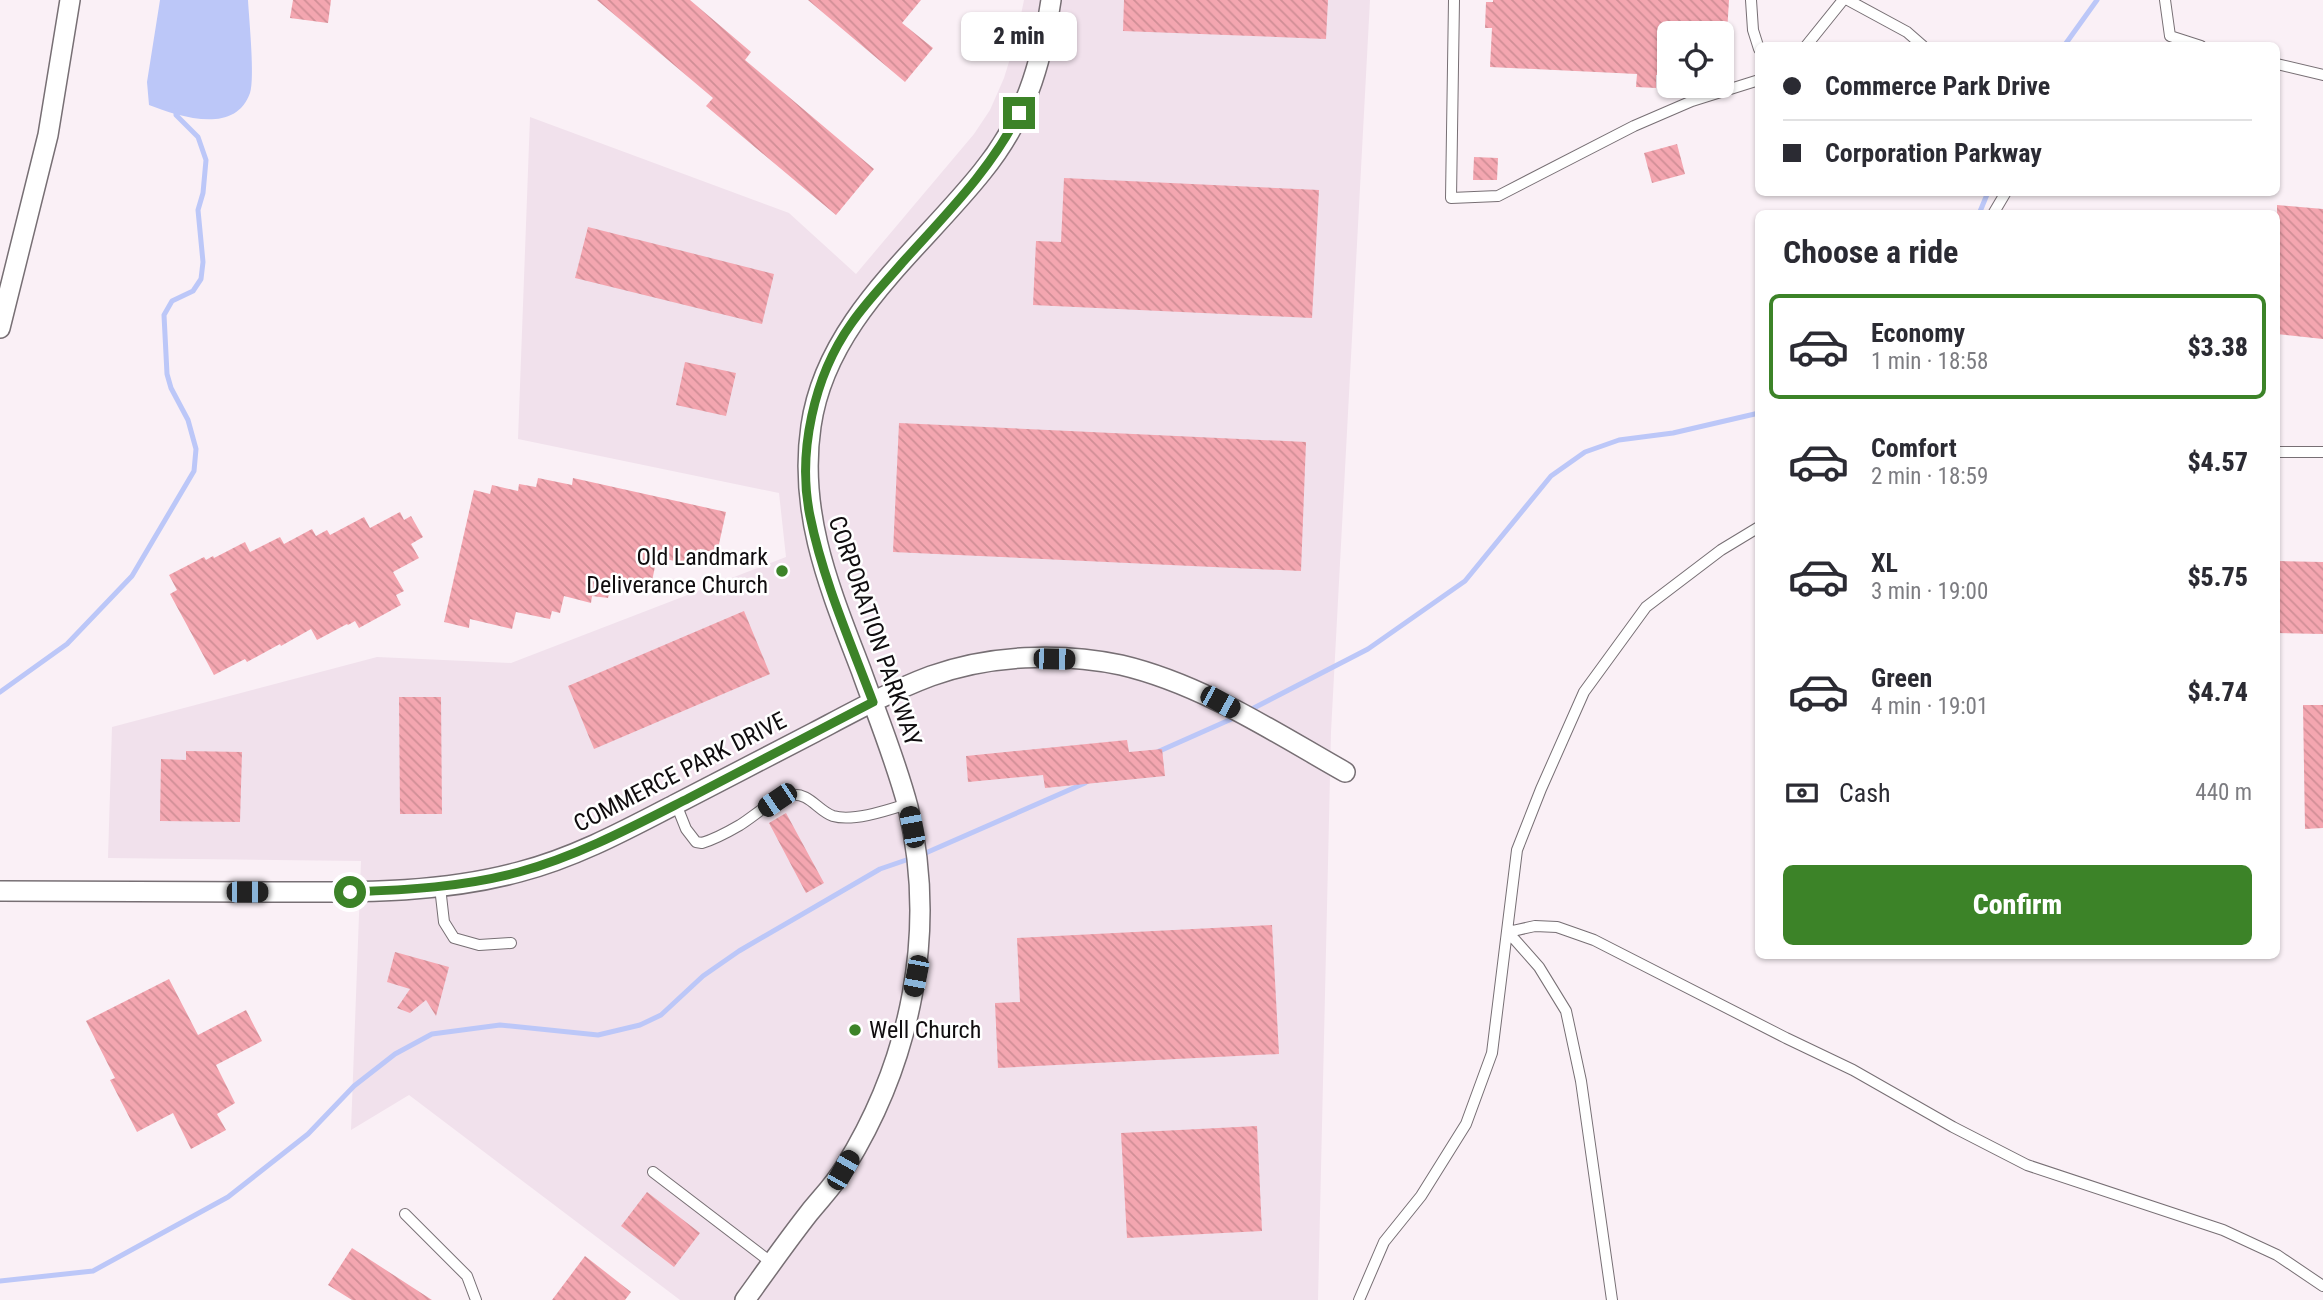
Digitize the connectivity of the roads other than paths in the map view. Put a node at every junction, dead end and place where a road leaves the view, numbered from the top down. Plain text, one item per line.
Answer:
1 (70, 0) edge
2 (1051, 0) edge
3 (1454, 0) edge
4 (1751, 0) edge
5 (1843, 0) edge
6 (1848, 0) edge
7 (2165, 0) edge
8 (1757, 42) edge
9 (1809, 42) edge
10 (1918, 42) edge
11 (2186, 42) edge
12 (2280, 65) edge
13 (2323, 75) edge
14 (1755, 81) edge
15 (0, 328) edge
16 (2280, 452) edge
17 (2323, 452) edge
18 (1755, 529) edge
19 (873, 702) junction
20 (1345, 772) dead end
21 (676, 804) junction
22 (907, 804) junction
23 (440, 887) junction
24 (0, 891) edge
25 (1508, 932) junction
26 (511, 943) dead end
27 (653, 1171) dead end
28 (405, 1214) dead end
29 (772, 1263) junction
30 (2323, 1286) edge
31 (476, 1300) edge
32 (745, 1300) edge
33 (1359, 1300) edge
34 (1612, 1300) edge

1 - 15 street
2 - 19 street, CORPORATION PARKWAY
3 - 14 lane
4 - 8 lane
5 - 9 lane
6 - 10 lane
7 - 11 lane
12 - 13 lane
16 - 17 lane
18 - 25 lane
19 - 20 street, COMMERCE PARK DRIVE
19 - 21 street, COMMERCE PARK DRIVE
19 - 22 street, CORPORATION PARKWAY
21 - 22 lane
21 - 23 street, COMMERCE PARK DRIVE
22 - 29 street, CORPORATION PARKWAY
23 - 24 street, COMMERCE PARK DRIVE
23 - 26 lane
25 - 30 lane
25 - 33 lane
25 - 34 lane
27 - 29 lane
28 - 31 lane
29 - 32 street, CORPORATION PARKWAY

